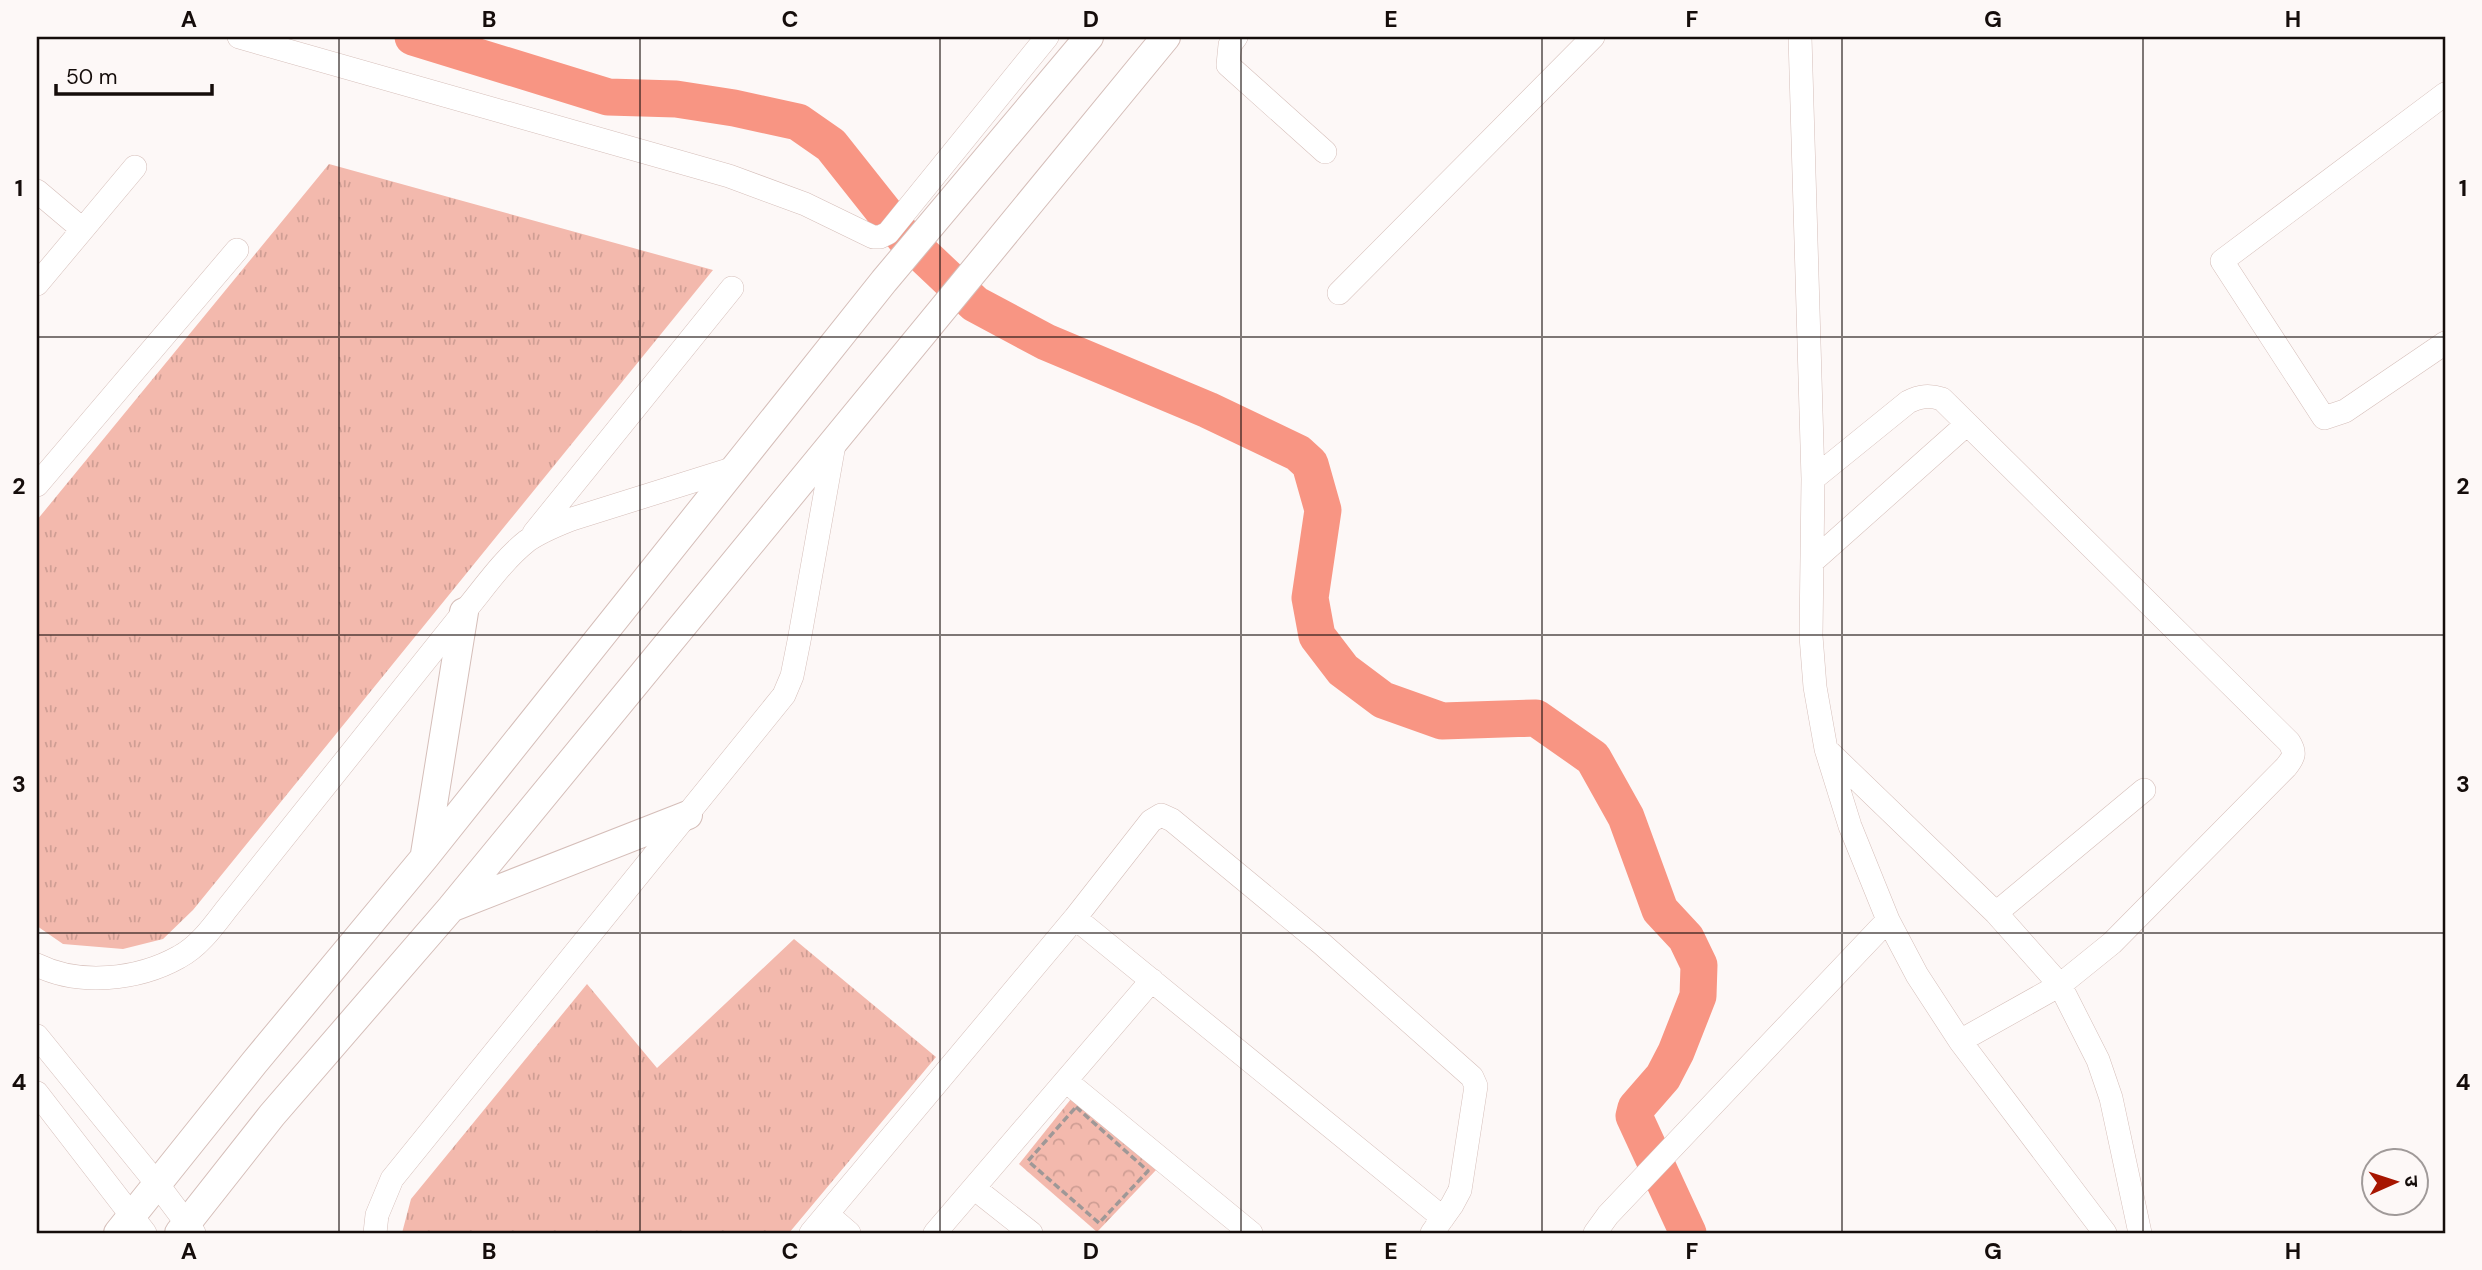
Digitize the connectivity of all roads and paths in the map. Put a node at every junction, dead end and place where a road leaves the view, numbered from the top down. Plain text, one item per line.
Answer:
1 (239, 37) edge
2 (1047, 37) edge
3 (1089, 37) edge
4 (1166, 37) edge
5 (1236, 37) edge
6 (1593, 37) edge
7 (1800, 37) edge
8 (2442, 104) edge
9 (1325, 152) dead end
10 (135, 167) dead end
11 (37, 191) edge
12 (82, 229) junction
13 (237, 250) dead end
14 (37, 284) edge
15 (732, 288) dead end
16 (1339, 293) dead end
17 (2445, 343) edge
18 (1967, 424) junction
19 (835, 438) junction
20 (738, 467) junction
21 (1813, 479) junction
22 (37, 485) edge
23 (527, 542) junction
24 (1812, 562) junction
25 (464, 612) junction
26 (1826, 749) junction
27 (2144, 790) dead end
28 (688, 816) junction
29 (425, 857) junction
30 (451, 908) junction
31 (1996, 913) junction
32 (1075, 918) junction
33 (1888, 920) junction
34 (37, 966) edge
35 (1152, 980) junction
36 (2060, 985) junction
37 (37, 1036) edge
38 (1960, 1041) junction
39 (1066, 1081) junction
40 (37, 1093) edge
41 (1076, 1107) joint
42 (158, 1185) junction
43 (974, 1188) junction
44 (827, 1214) junction
45 (1601, 1224) edge
46 (1437, 1226) edge
47 (132, 1228) edge
48 (186, 1230) edge
49 (375, 1233) edge
50 (811, 1233) edge
51 (849, 1233) edge
52 (934, 1233) edge
53 (1031, 1233) edge
54 (1251, 1233) edge
55 (2105, 1233) edge
56 (2140, 1233) edge

1 - 2 street
3 - 20 main road
4 - 19 main road
5 - 9 street
6 - 16 street
7 - 21 street
8 - 17 street
10 - 12 street
11 - 12 street
12 - 14 street
13 - 22 street
15 - 23 street
18 - 21 street
18 - 24 street
18 - 36 street
19 - 28 street
19 - 30 main road
20 - 23 street
20 - 29 main road
21 - 24 street
23 - 25 street
24 - 26 street
25 - 29 main road
25 - 34 street
26 - 31 street
26 - 33 street
27 - 31 street
28 - 30 main road
28 - 49 street
29 - 42 main road
30 - 48 main road
31 - 36 street
32 - 35 street
32 - 44 street
32 - 46 street
33 - 38 street
33 - 45 street
35 - 39 street
35 - 46 street
36 - 38 street
36 - 56 street
37 - 42 street
38 - 55 street
39 - 43 street
39 - 54 street
40 - 47 street
41 - 41 path
42 - 47 main road
42 - 48 street
43 - 52 street
43 - 53 street
44 - 50 street
44 - 51 street

